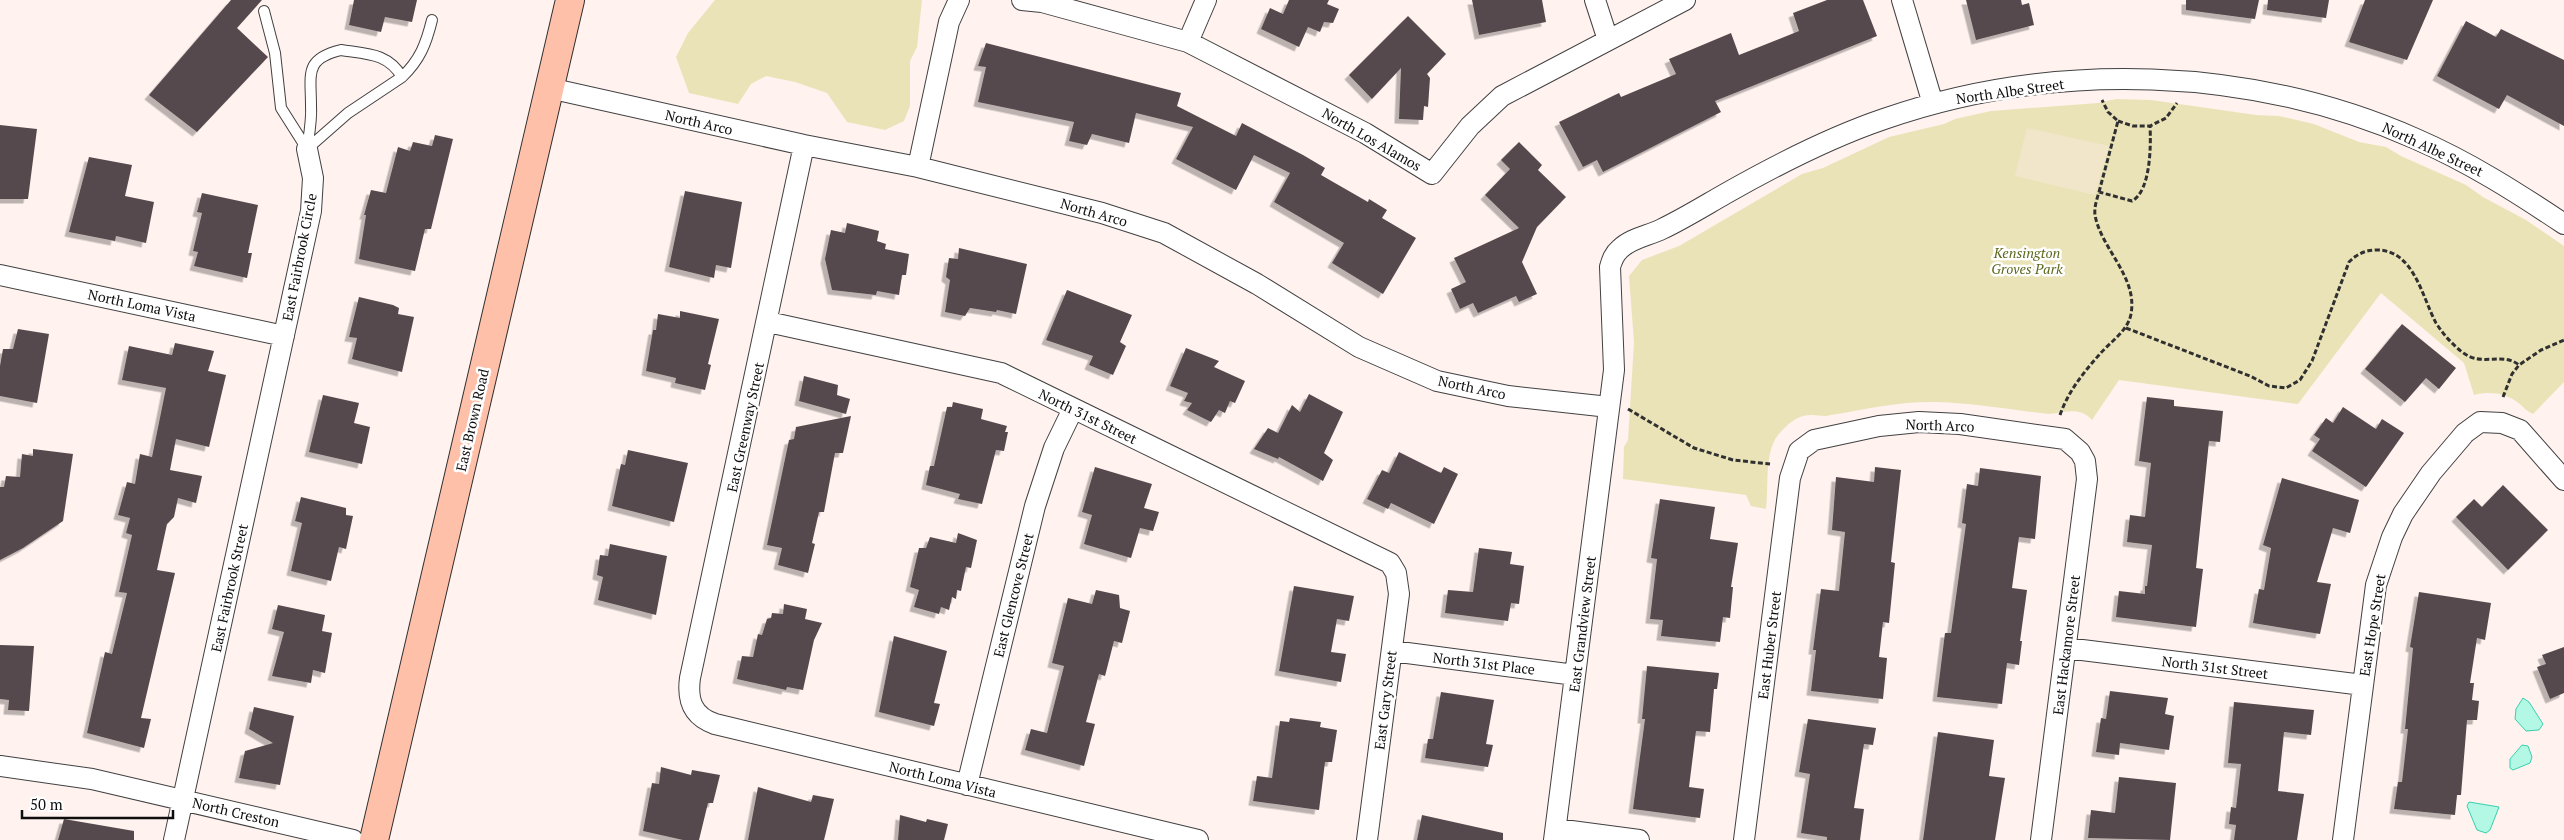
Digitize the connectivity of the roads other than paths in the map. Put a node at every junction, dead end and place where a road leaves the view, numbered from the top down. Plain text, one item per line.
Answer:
1 (570, 0) edge
2 (959, 0) edge
3 (1022, 0) edge
4 (1206, 0) edge
5 (1595, 0) edge
6 (1685, 0) edge
7 (1902, 0) edge
8 (264, 11) dead end
9 (432, 20) dead end
10 (1608, 40) junction
11 (1188, 42) junction
12 (402, 77) junction
13 (550, 88) junction
14 (1933, 104) junction
15 (804, 145) junction
16 (307, 149) junction
17 (918, 167) junction
18 (2564, 224) edge
19 (0, 275) edge
20 (768, 322) junction
21 (284, 336) junction
22 (1618, 408) junction
23 (1072, 409) junction
24 (1799, 451) joint
25 (2080, 452) joint
26 (2564, 480) edge
27 (1390, 563) joint
28 (2066, 648) junction
29 (1392, 651) junction
30 (1575, 675) junction
31 (2363, 685) junction
32 (692, 709) joint
33 (0, 766) edge
34 (967, 785) junction
35 (183, 800) junction
36 (1555, 835) edge
37 (174, 840) edge
38 (353, 840) edge
39 (374, 840) edge
40 (1198, 840) edge
41 (1367, 840) edge
42 (1639, 840) edge
43 (1744, 840) edge
44 (2041, 840) edge
45 (2343, 840) edge

1 - 13 main road, East Brown Road
2 - 17 street
3 - 11 street, North Los Alamos
4 - 11 street
5 - 10 street
6 - 10 street, North Los Alamos
7 - 14 street
8 - 16 lane
9 - 12 lane
10 - 11 street, North Los Alamos
12 - 16 lane
12 - 16 lane
13 - 15 street, North Arco
13 - 39 main road, East Brown Road
14 - 18 street, North Albe Street
14 - 22 street, North Albe Street
15 - 17 street, North Arco
15 - 20 street, East Greenway Street
16 - 21 street, East Fairbrook Circle
17 - 22 street, North Arco
19 - 21 street, North Loma Vista
20 - 23 street, North 31st Street
20 - 32 street, East Greenway Street
21 - 35 street, East Fairbrook Street
22 - 30 street, East Grandview Street
23 - 27 street, North 31st Street
23 - 34 street, East Glencove Street
24 - 25 street, North Arco
24 - 43 street, East Huber Street
25 - 28 street, East Hackamore Street
26 - 31 street, East Hope Street
27 - 29 street, East Gary Street
28 - 31 street, North 31st Street
28 - 44 street, East Hackamore Street
29 - 30 street, North 31st Place
29 - 41 street, East Gary Street
30 - 36 street, East Grandview Street
31 - 45 street, East Hope Street
32 - 34 street, North Loma Vista
33 - 35 street, North Creston
34 - 40 street, North Loma Vista
35 - 37 street, East Fairbrook Street
35 - 38 street, North Creston
36 - 42 street

